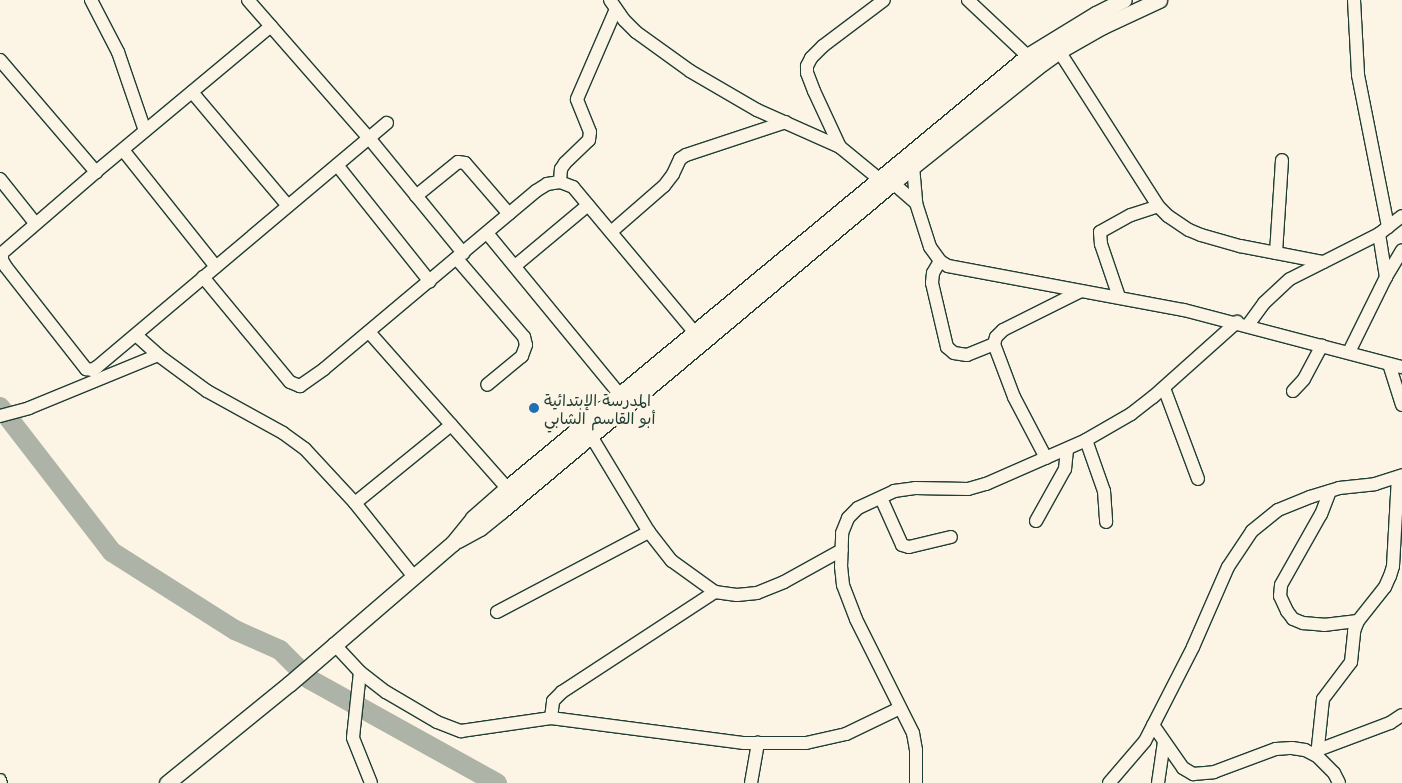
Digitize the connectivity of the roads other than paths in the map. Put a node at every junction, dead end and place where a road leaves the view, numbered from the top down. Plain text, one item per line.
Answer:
1 (91, 0) edge
2 (248, 0) edge
3 (884, 0) edge
4 (968, 0) edge
5 (1124, 0) edge
6 (1159, 0) edge
7 (1354, 0) edge
8 (613, 5) edge
9 (272, 26) junction
10 (1059, 51) junction
11 (0, 60) edge
12 (1033, 61) junction
13 (192, 92) junction
14 (786, 122) junction
15 (387, 123) dead end
16 (145, 131) junction
17 (369, 138) junction
18 (840, 147) junction
19 (122, 150) junction
20 (1282, 160) dead end
21 (910, 161) junction
22 (336, 165) junction
23 (96, 172) junction
24 (0, 179) edge
25 (885, 179) junction
26 (560, 182) junction
27 (416, 196) junction
28 (916, 203) junction
29 (588, 205) junction
30 (288, 206) junction
31 (1158, 206) junction
32 (509, 214) junction
33 (1402, 216) edge
34 (35, 223) junction
35 (1384, 230) junction
36 (611, 232) junction
37 (487, 233) junction
38 (1402, 250) edge
39 (1276, 253) junction
40 (460, 256) junction
41 (940, 261) junction
42 (1323, 262) junction
43 (515, 266) junction
44 (216, 267) junction
45 (204, 277) junction
46 (1386, 277) junction
47 (430, 282) junction
48 (1081, 292) junction
49 (1119, 297) junction
50 (1243, 324) junction
51 (369, 332) junction
52 (695, 333) junction
53 (136, 335) junction
54 (994, 344) junction
55 (1322, 345) junction
56 (1349, 352) junction
57 (158, 355) junction
58 (1389, 364) junction
59 (1402, 368) edge
60 (487, 385) dead end
61 (1164, 388) junction
62 (1293, 391) dead end
63 (620, 395) junction
64 (1402, 405) edge
65 (0, 416) edge
66 (452, 425) junction
67 (591, 436) junction
68 (1086, 440) junction
69 (1067, 449) junction
70 (1046, 458) junction
71 (1400, 476) edge
72 (1198, 479) dead end
73 (507, 488) junction
74 (1330, 491) junction
75 (880, 498) junction
76 (355, 503) junction
77 (1036, 521) dead end
78 (1106, 522) dead end
79 (650, 532) junction
80 (951, 537) dead end
81 (453, 543) junction
82 (842, 550) junction
83 (414, 576) junction
84 (715, 592) junction
85 (496, 612) dead end
86 (1358, 621) junction
87 (334, 644) junction
88 (360, 672) junction
89 (900, 708) junction
90 (1402, 715) edge
91 (550, 718) junction
92 (1153, 725) junction
93 (1164, 742) junction
94 (758, 743) junction
95 (1318, 753) junction
96 (167, 783) edge
97 (372, 783) edge
98 (751, 783) edge
99 (916, 783) edge
100 (1109, 783) edge
101 (1158, 783) edge
102 (1339, 783) edge

1 - 16 street
2 - 9 street
3 - 18 street
4 - 12 street
5 - 12 main road
6 - 10 main road
7 - 35 street
8 - 14 street
8 - 26 street
9 - 13 street
9 - 17 street
10 - 12 main road
10 - 31 street
11 - 23 street
12 - 21 main road
13 - 16 street
13 - 30 street
14 - 18 street
14 - 36 street
15 - 17 street
16 - 19 street
17 - 22 street
17 - 27 street
18 - 25 street
19 - 23 street
19 - 44 street
20 - 39 street
21 - 25 main road
21 - 28 street
22 - 30 street
22 - 47 street
23 - 34 street
24 - 34 street
25 - 28 street
25 - 52 main road
25 - 67 main road
26 - 29 street
26 - 32 street
27 - 32 street
27 - 40 street
28 - 41 street
29 - 36 street
29 - 43 street
30 - 44 street
31 - 39 street
31 - 49 street
32 - 37 street
33 - 35 street
34 - 53 street
35 - 42 street
35 - 46 street
36 - 52 street
37 - 40 street
37 - 43 street
38 - 46 street
39 - 42 street
40 - 47 street
40 - 60 street
41 - 48 street
41 - 54 street
42 - 50 street
43 - 63 street
44 - 45 street
45 - 51 street
45 - 53 street
46 - 56 street
47 - 51 street
48 - 49 street
48 - 54 street
49 - 50 street
50 - 55 street
50 - 61 street
51 - 66 street
52 - 63 main road
53 - 57 street
54 - 70 street
55 - 56 street
55 - 62 street
56 - 58 street
57 - 65 street
57 - 76 street
58 - 59 street
58 - 64 street
61 - 68 street
61 - 72 street
63 - 73 main road
66 - 73 street
66 - 76 street
67 - 79 street
67 - 81 main road
68 - 69 street
68 - 78 street
69 - 70 street
69 - 77 street
70 - 75 street
71 - 74 street
71 - 86 street
73 - 81 main road
74 - 86 street
74 - 92 street
75 - 80 street
75 - 82 street
76 - 83 street
79 - 84 street
79 - 85 street
81 - 83 main road
82 - 84 street
82 - 89 street
83 - 87 main road
84 - 91 street
86 - 95 street
87 - 88 street
87 - 96 main road
88 - 91 street
88 - 97 street
89 - 94 street
89 - 99 street
90 - 95 street
91 - 94 street
92 - 93 street
92 - 100 street
93 - 95 street
93 - 101 street
94 - 98 street
95 - 102 street

